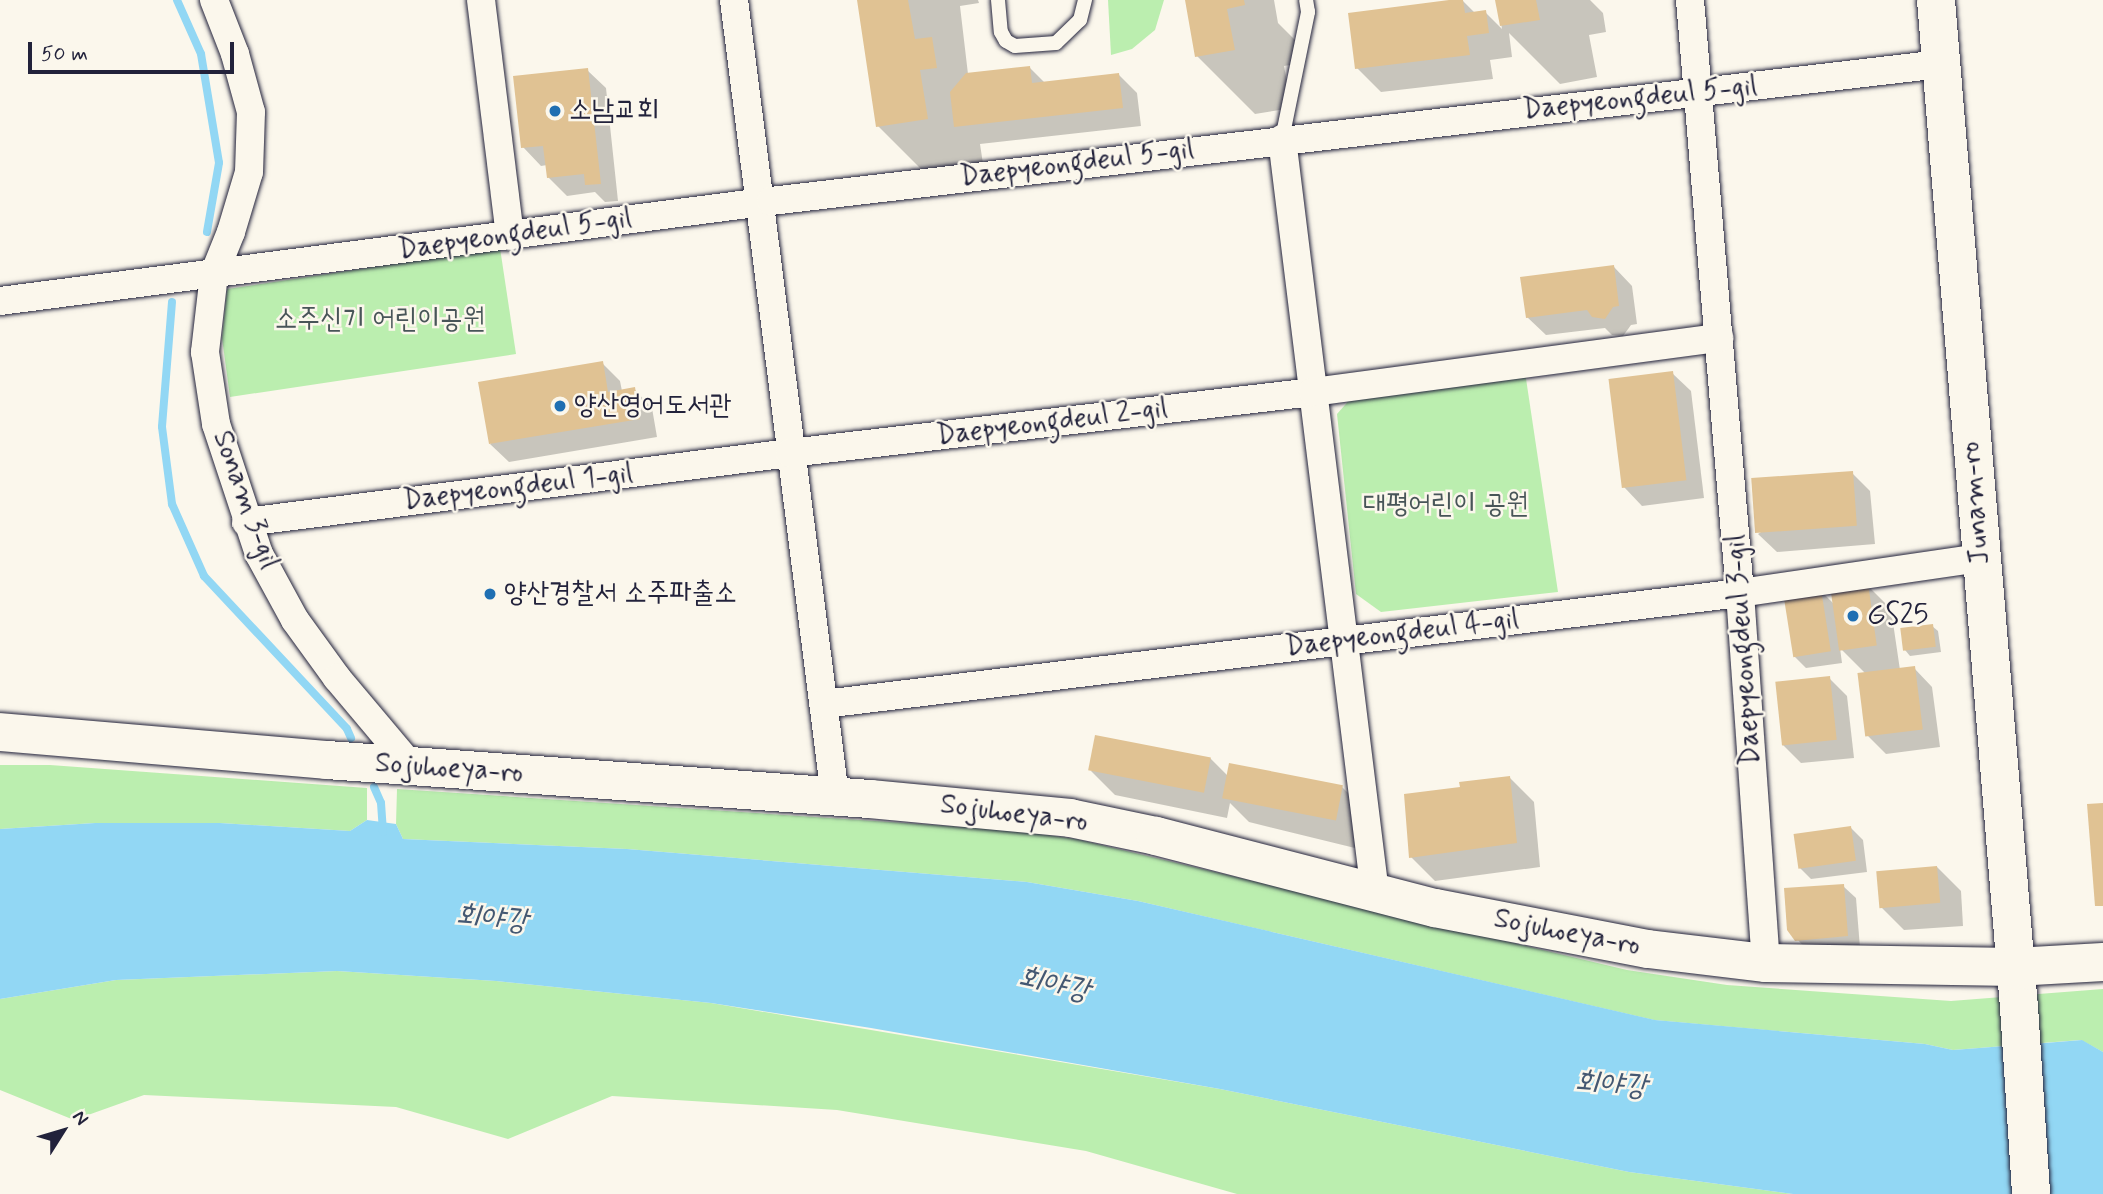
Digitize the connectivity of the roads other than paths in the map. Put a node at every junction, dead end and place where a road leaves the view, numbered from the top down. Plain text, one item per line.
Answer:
1 (214, 0) edge
2 (481, 0) edge
3 (734, 0) edge
4 (998, 0) edge
5 (1085, 0) edge
6 (1306, 0) edge
7 (1690, 0) edge
8 (1936, 0) edge
9 (1941, 64) junction
10 (1697, 93) junction
11 (1282, 139) junction
12 (761, 202) junction
13 (510, 236) junction
14 (214, 274) junction
15 (0, 301) edge
16 (1719, 338) junction
17 (1313, 393) junction
18 (790, 453) junction
19 (246, 522) junction
20 (1980, 558) junction
21 (1740, 593) junction
22 (1344, 640) junction
23 (824, 704) junction
24 (0, 732) edge
25 (411, 766) junction
26 (835, 796) junction
27 (1375, 893) junction
28 (2103, 962) edge
29 (1766, 963) junction
30 (2015, 967) junction
31 (2031, 1194) edge

1 - 14 street, Sonam 3-gil
2 - 13 street
3 - 12 street
4 - 5 lane
6 - 11 lane
7 - 10 street, Daepyeongdeul 3-gil
8 - 9 street, Junam-ro
9 - 10 street, Daepyeongdeul 5-gil
9 - 20 street, Junam-ro
10 - 11 street, Daepyeongdeul 5-gil
10 - 16 street, Daepyeongdeul 3-gil
11 - 12 street, Daepyeongdeul 5-gil
11 - 17 street
12 - 13 street, Daepyeongdeul 5-gil
12 - 18 street
13 - 14 street, Daepyeongdeul 5-gil
14 - 15 street
14 - 19 street, Sonam 3-gil
16 - 17 street
16 - 21 street, Daepyeongdeul 3-gil
17 - 18 street, Daepyeongdeul 2-gil
17 - 22 street
18 - 19 street, Daepyeongdeul 1-gil
18 - 23 street
19 - 25 street, Sonam 3-gil
20 - 21 street, Daepyeongdeul 4-gil
20 - 30 street, Junam-ro
21 - 22 street, Daepyeongdeul 4-gil
21 - 29 street, Daepyeongdeul 3-gil
22 - 23 street, Daepyeongdeul 4-gil
22 - 27 street
23 - 26 street
24 - 25 street, Sojuhoeya-ro
25 - 26 street, Sojuhoeya-ro
26 - 27 street, Sojuhoeya-ro
27 - 29 street, Sojuhoeya-ro
28 - 30 street, Sojuhoeya-ro
29 - 30 street, Sojuhoeya-ro
30 - 31 street, Junam-ro

